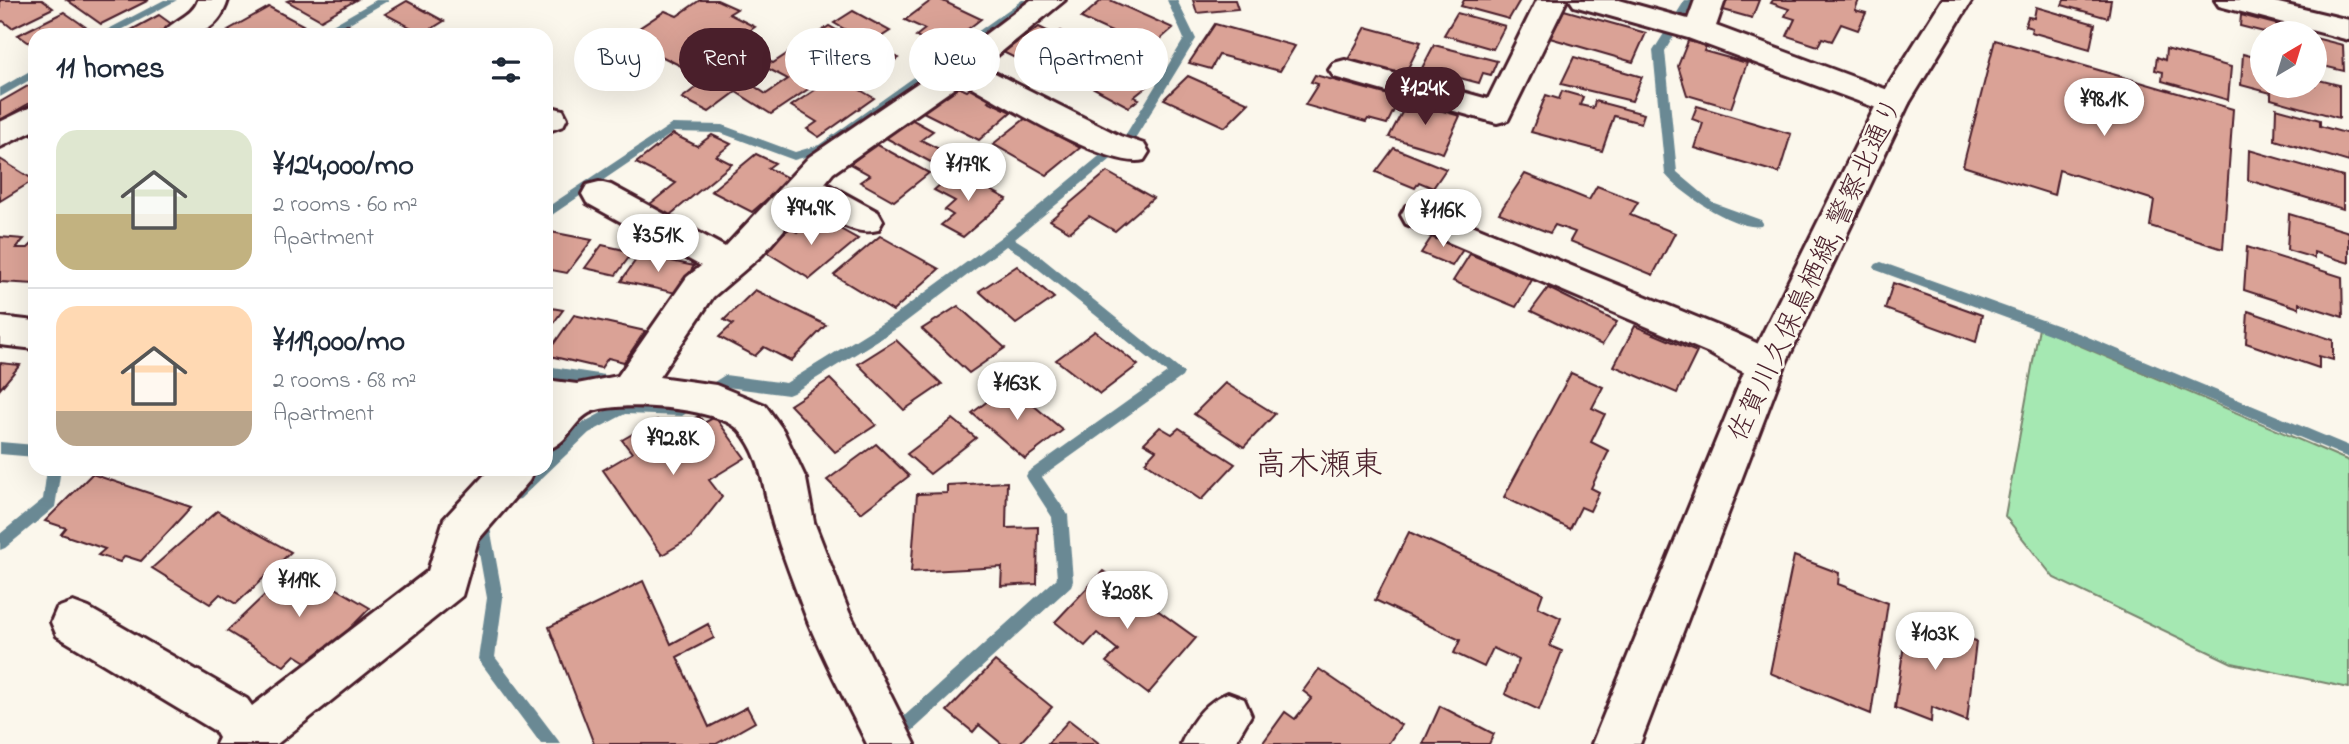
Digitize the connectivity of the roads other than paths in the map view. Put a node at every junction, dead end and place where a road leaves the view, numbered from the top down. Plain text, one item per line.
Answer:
1 (1050, 0) edge
2 (1552, 0) edge
3 (1585, 0) edge
4 (1710, 0) edge
5 (1957, 0) edge
6 (2230, 0) edge
7 (218, 4) edge
8 (2314, 11) edge
9 (1682, 26) junction
10 (186, 28) edge
11 (2349, 30) edge
12 (1000, 38) edge
13 (1345, 70) dead end
14 (1000, 88) edge
15 (928, 91) edge
16 (1893, 103) junction
17 (28, 120) edge
18 (0, 135) edge
19 (1120, 148) dead end
20 (803, 186) junction
21 (599, 194) dead end
22 (1418, 215) dead end
23 (866, 222) dead end
24 (727, 264) junction
25 (0, 331) edge
26 (28, 334) edge
27 (1766, 365) junction
28 (630, 389) junction
29 (561, 398) edge
30 (553, 417) edge
31 (509, 476) edge
32 (73, 622) dead end
33 (886, 732) edge
34 (243, 742) edge
35 (1616, 744) edge

1 - 12 street
2 - 13 street
3 - 9 street
4 - 9 street
5 - 16 street, 佐賀川久保鳥栖線, 警察北通り
6 - 8 street
7 - 10 street
8 - 11 street
9 - 16 street
14 - 19 street
15 - 20 street
16 - 27 street, 佐賀川久保鳥栖線, 警察北通り
17 - 18 street
20 - 23 street
20 - 24 street
21 - 24 street
22 - 27 street
24 - 28 street
25 - 26 street
27 - 35 street, 佐賀川久保鳥栖線, 警察北通り
28 - 29 street
28 - 33 street
29 - 30 street
31 - 34 street
32 - 34 street

